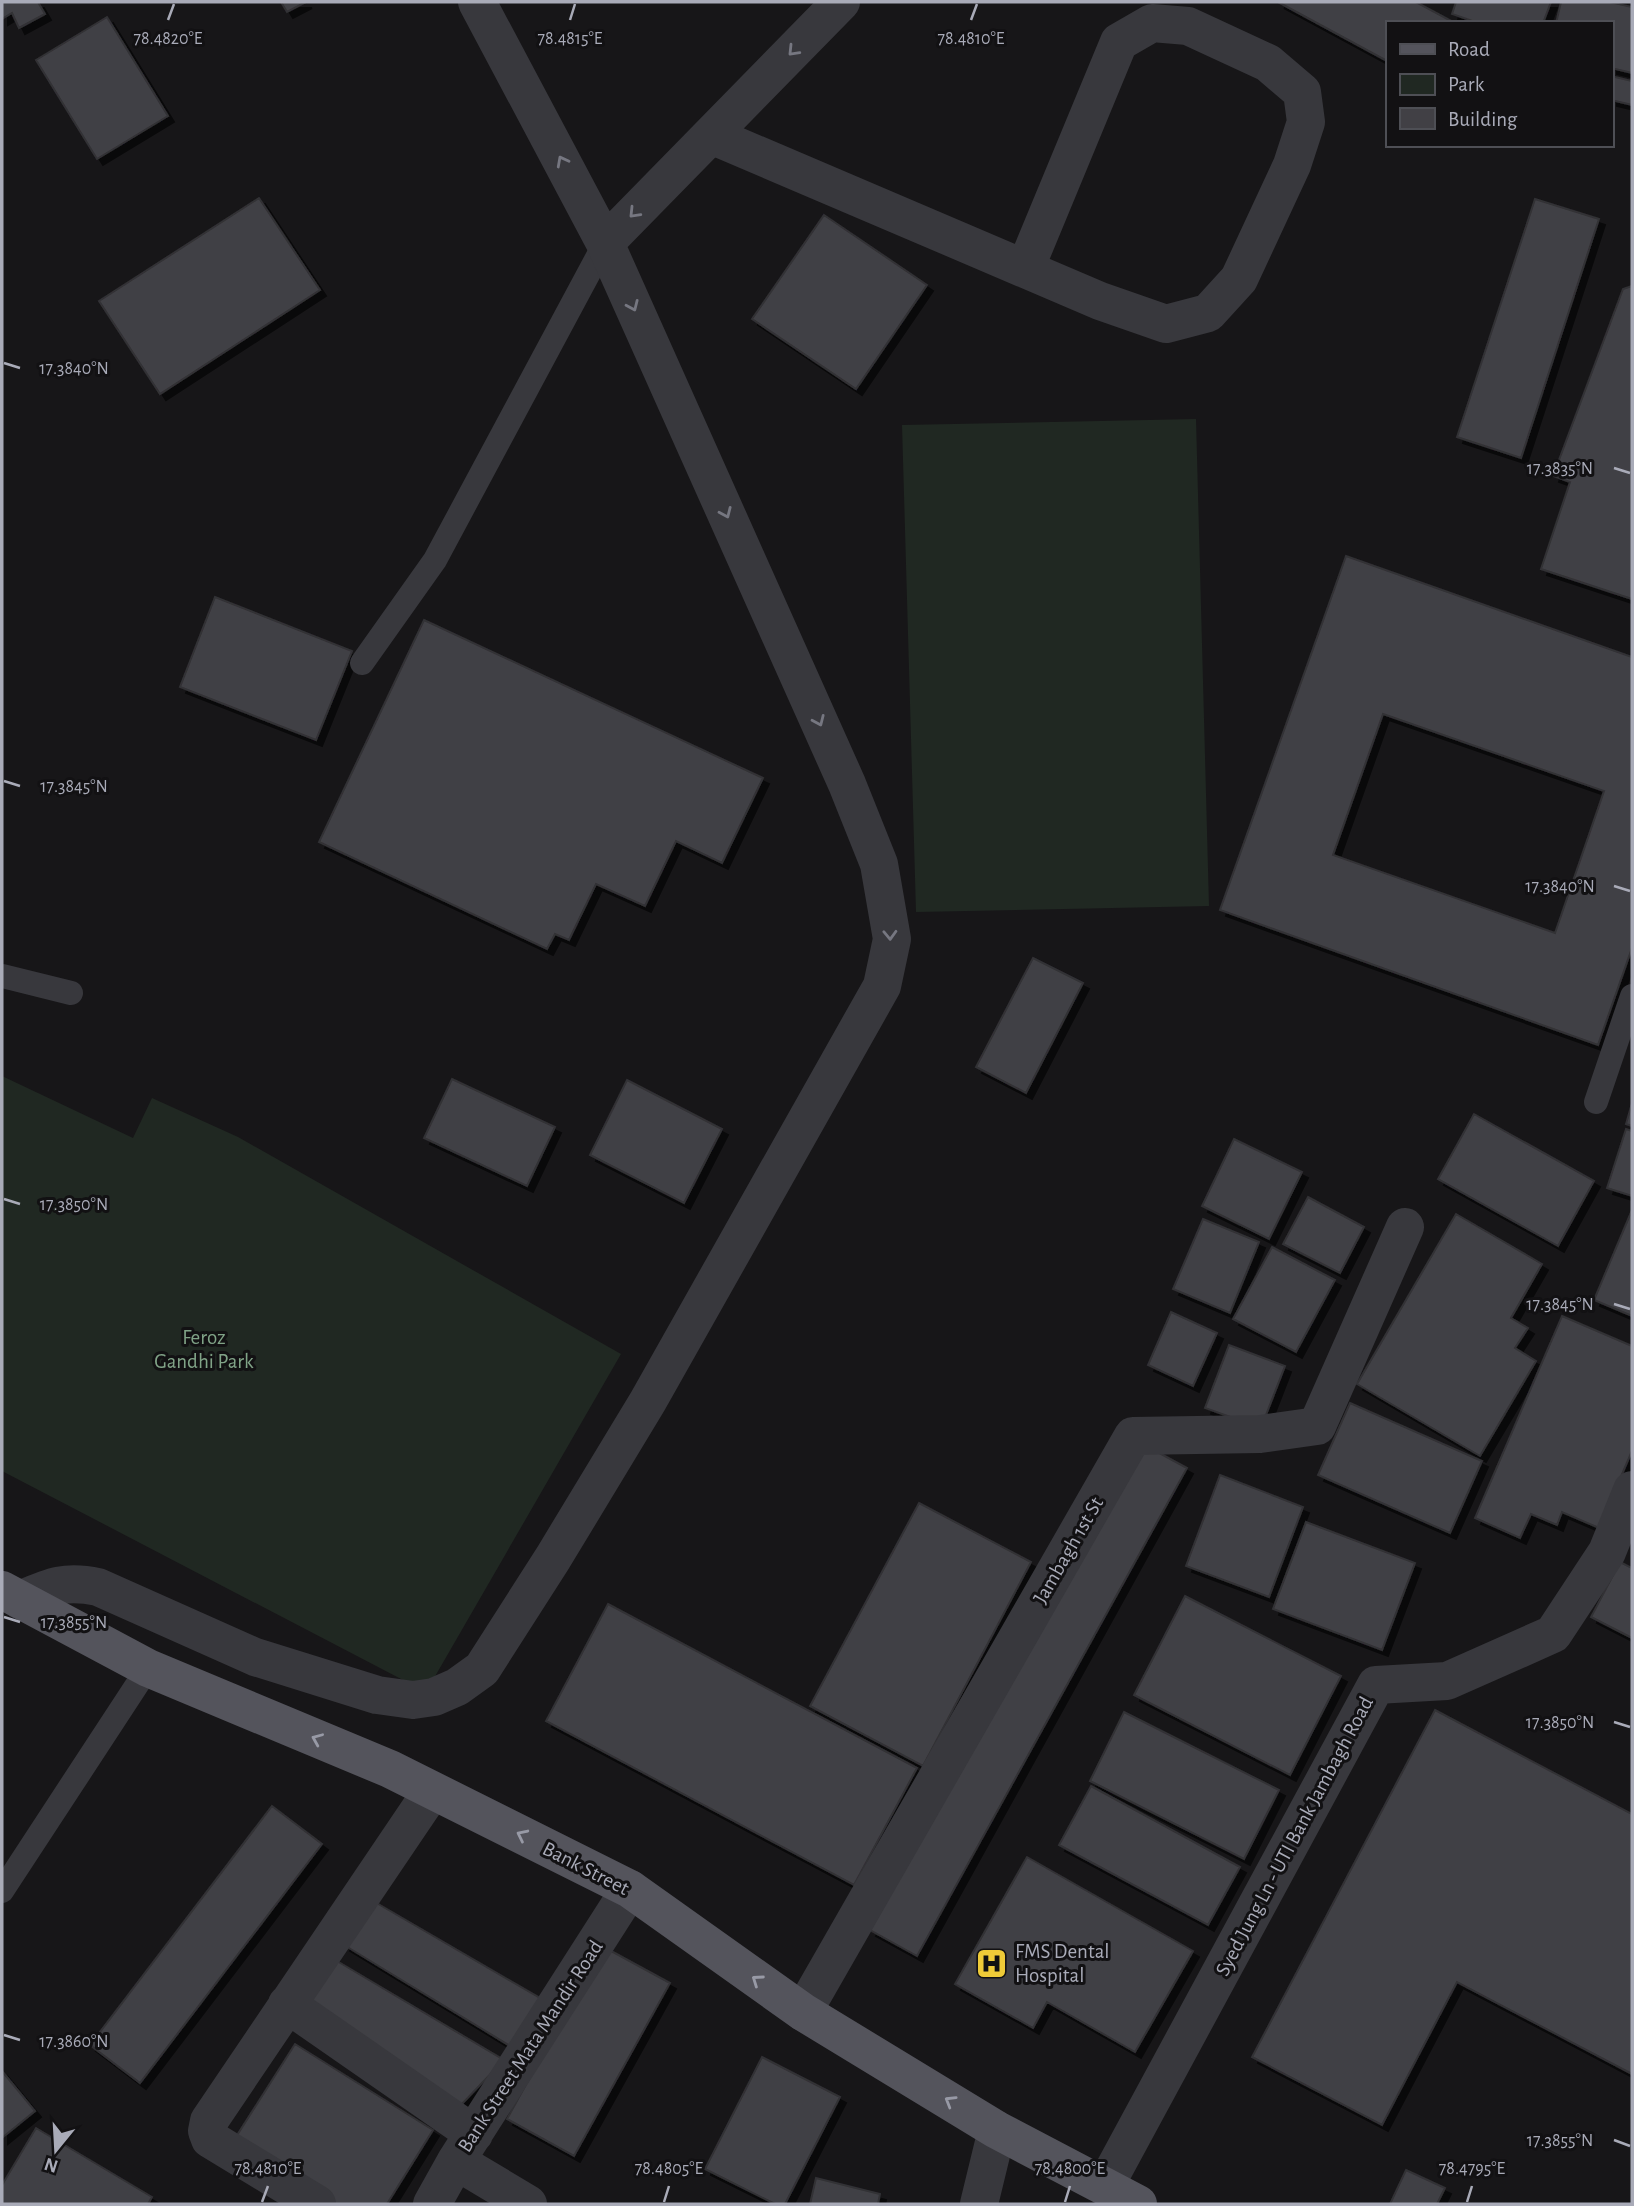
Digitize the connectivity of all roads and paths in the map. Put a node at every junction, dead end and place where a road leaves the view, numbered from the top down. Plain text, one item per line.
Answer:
1 (477, 2) edge
2 (841, 2) edge
3 (711, 135) junction
4 (605, 243) junction
5 (1025, 269) junction
6 (362, 663) dead end
7 (2, 976) edge
8 (71, 993) dead end
9 (1632, 996) edge
10 (1596, 1102) dead end
11 (1405, 1227) dead end
12 (1632, 1490) edge
13 (11, 1595) edge
14 (148, 1668) junction
15 (432, 1790) junction
16 (630, 1889) junction
17 (2, 1891) edge
18 (287, 2004) junction
19 (803, 2012) junction
20 (997, 2130) junction
21 (465, 2147) junction
22 (1105, 2186) junction
23 (317, 2204) edge
24 (432, 2204) edge
25 (528, 2204) edge
26 (979, 2204) edge
27 (1138, 2204) edge

4 -> 1 street
2 -> 3 street
3 -> 4 street
3 - 5 street
4 - 6 lane
4 -> 13 street
5 - 5 street
7 - 8 lane
9 - 10 lane
11 - 19 street, Jambagh 1st St
12 - 22 street, Syed Jung Ln - UTI Bank Jambagh Road
13 - 14 main road, Bank Street
15 -> 14 main road, Bank Street
14 - 17 lane
16 -> 15 main road, Bank Street
15 - 18 street
19 -> 16 main road, Bank Street
16 - 21 street, Bank Street Mata Mandir Road
18 - 21 street
18 - 23 street
20 -> 19 main road, Bank Street
20 - 22 main road, Bank Street
20 - 26 street
21 - 24 street, Bank Street Mata Mandir Road
21 - 25 street
22 - 27 main road, Bank Street

